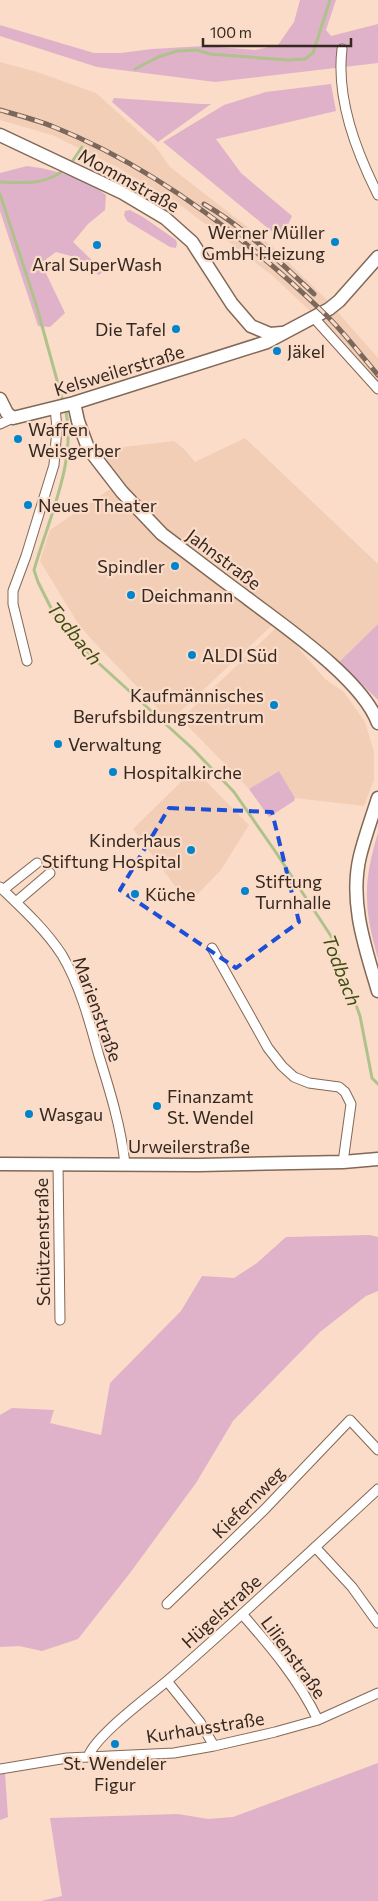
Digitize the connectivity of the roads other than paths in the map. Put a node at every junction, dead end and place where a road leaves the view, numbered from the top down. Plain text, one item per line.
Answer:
1 (342, 49) dead end
2 (0, 135) edge
3 (378, 195) edge
4 (378, 257) edge
5 (314, 318) junction
6 (256, 330) junction
7 (282, 333) junction
8 (235, 353) junction
9 (378, 389) edge
10 (0, 399) edge
11 (64, 406) junction
12 (13, 418) junction
13 (0, 424) edge
14 (27, 661) dead end
15 (378, 723) edge
16 (378, 798) edge
17 (37, 863) dead end
18 (50, 873) dead end
19 (2, 889) edge
20 (16, 902) junction
21 (212, 948) dead end
22 (378, 991) edge
23 (378, 1159) edge
24 (343, 1162) junction
25 (0, 1164) edge
26 (58, 1164) junction
27 (125, 1164) junction
28 (60, 1320) dead end
29 (378, 1450) edge
30 (378, 1489) edge
31 (315, 1547) junction
32 (167, 1604) dead end
33 (242, 1614) junction
34 (378, 1623) edge
35 (167, 1681) junction
36 (378, 1693) edge
37 (318, 1720) junction
38 (214, 1746) junction
39 (88, 1757) junction
40 (0, 1769) edge

1 - 3 street
2 - 6 street, Mommstraße
4 - 5 street, Kelsweilerstraße
5 - 7 street, Kelsweilerstraße
5 - 9 street
6 - 7 street
6 - 8 street, Kelsweilerstraße
7 - 8 street, Kelsweilerstraße
8 - 11 street, Kelsweilerstraße
10 - 12 street
11 - 12 street, Kelsweilerstraße
11 - 14 street
11 - 15 street, Jahnstraße
12 - 13 street
16 - 22 street
17 - 19 street
18 - 20 street
19 - 20 street, Marienstraße
20 - 27 street, Marienstraße
21 - 24 street
23 - 24 street, Urweilerstraße
24 - 27 street, Urweilerstraße
25 - 26 street, Urweilerstraße
26 - 27 street, Urweilerstraße
26 - 28 street, Schützenstraße
29 - 32 street, Kiefernweg
30 - 31 street, Hügelstraße
31 - 33 street, Hügelstraße
31 - 34 street
33 - 35 street, Hügelstraße
33 - 37 street, Lilienstraße
35 - 38 street
35 - 39 street, Hügelstraße
36 - 37 street, Kurhausstraße
37 - 38 street, Kurhausstraße
38 - 39 street, Kurhausstraße
39 - 40 street, Kurhausstraße

